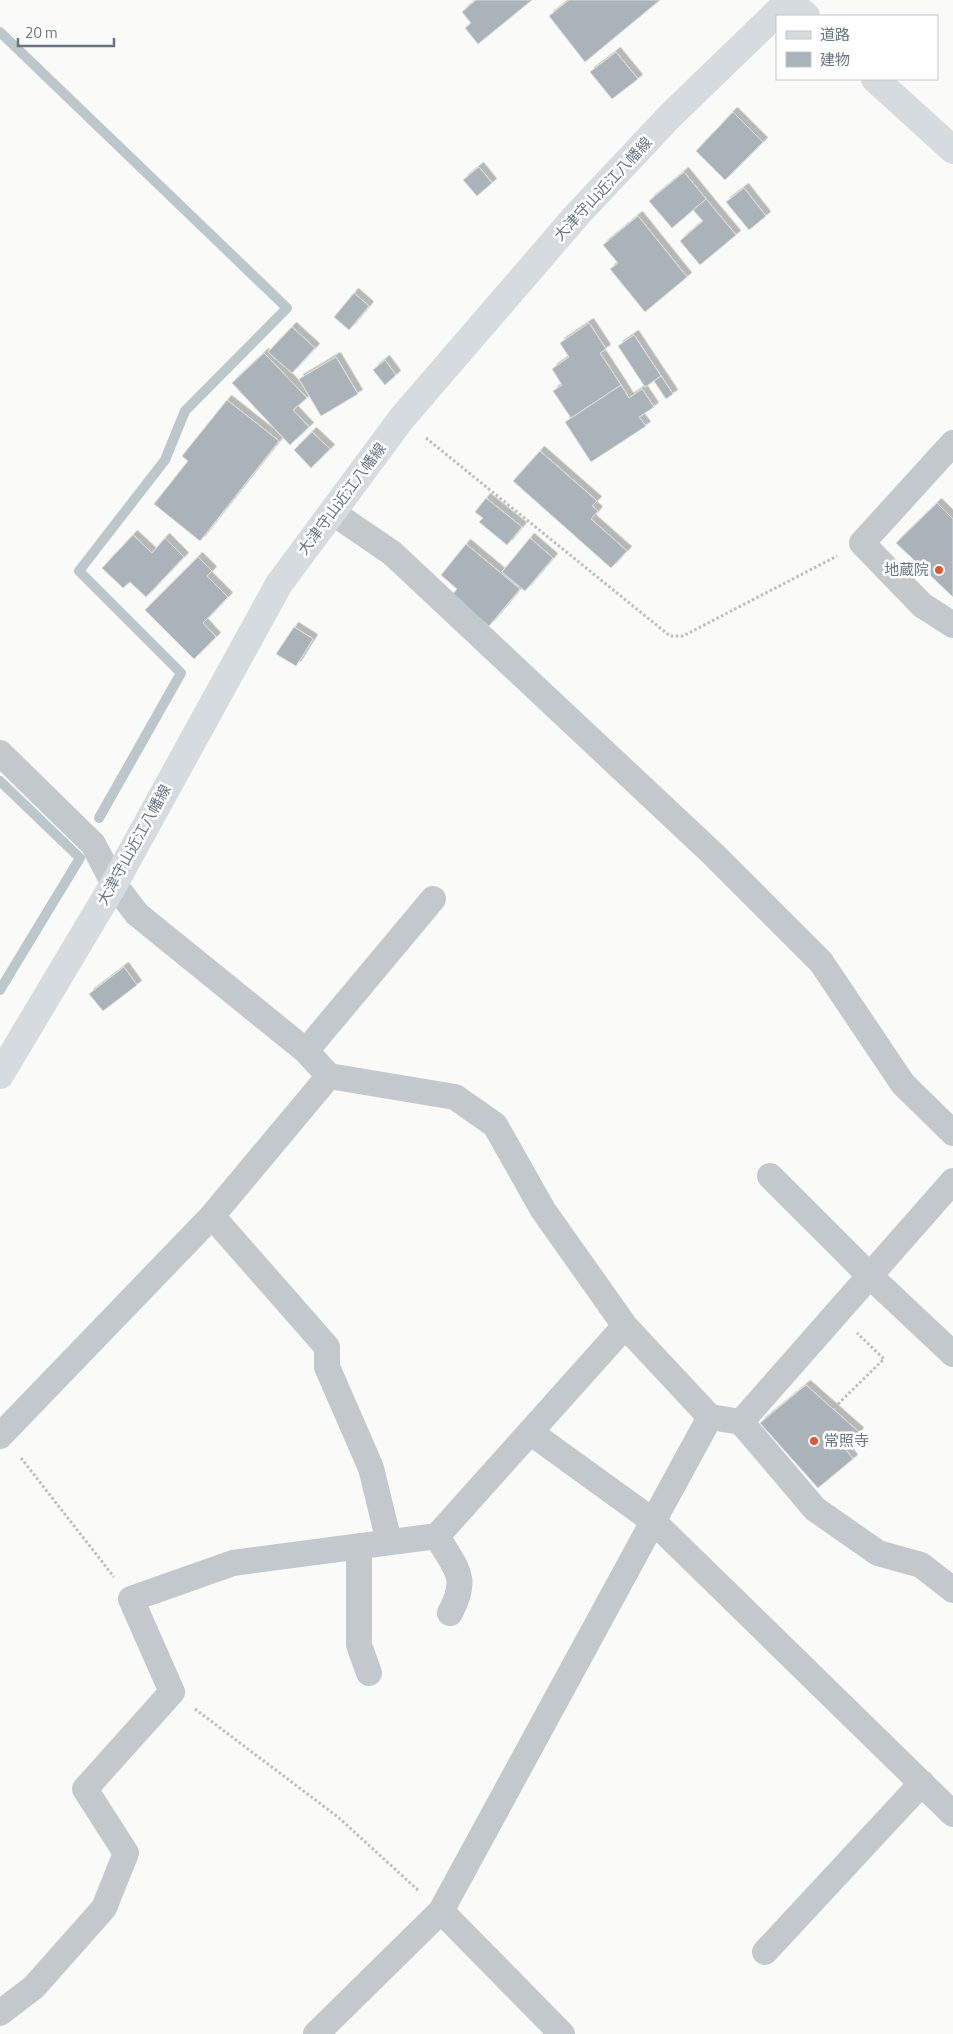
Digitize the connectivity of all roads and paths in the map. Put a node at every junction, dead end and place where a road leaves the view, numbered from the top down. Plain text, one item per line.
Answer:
1 (793, 4) edge
2 (781, 15) edge
3 (776, 19) edge
4 (876, 80) edge
5 (953, 150) edge
6 (402, 418) junction
7 (953, 443) edge
8 (332, 512) junction
9 (862, 543) junction
10 (953, 625) edge
11 (0, 753) edge
12 (114, 884) junction
13 (433, 899) dead end
14 (306, 1051) junction
15 (0, 1076) edge
16 (329, 1076) junction
17 (953, 1133) edge
18 (770, 1176) dead end
19 (953, 1181) edge
20 (212, 1216) junction
21 (870, 1276) junction
22 (837, 1314) junction
23 (625, 1326) junction
24 (953, 1354) edge
25 (838, 1404) dead end
26 (710, 1417) junction
27 (741, 1422) junction
28 (530, 1432) junction
29 (1, 1435) edge
30 (653, 1521) junction
31 (437, 1536) junction
32 (389, 1542) junction
33 (359, 1546) junction
34 (953, 1590) edge
35 (131, 1599) junction
36 (450, 1613) dead end
37 (369, 1673) dead end
38 (172, 1692) junction
39 (922, 1783) junction
40 (953, 1814) edge
41 (441, 1911) junction
42 (765, 1952) dead end
43 (0, 2014) edge
44 (316, 2034) edge
45 (562, 2034) edge

1 - 2 main road, 大津守山近江八幡線
3 - 6 main road, 大津守山近江八幡線
4 - 5 main road
6 - 8 main road, 大津守山近江八幡線
6 - 9 path
7 - 9 street
8 - 12 main road, 大津守山近江八幡線
8 - 17 street
9 - 10 street
11 - 12 street
12 - 14 street
12 - 15 main road, 大津守山近江八幡線
13 - 14 street
14 - 16 street
16 - 20 street
16 - 23 street
18 - 21 street
19 - 21 street
20 - 29 street
20 - 32 street
21 - 22 street
21 - 24 street
22 - 25 path
22 - 27 street
23 - 26 street
23 - 28 street
26 - 27 street
26 - 30 street
27 - 34 street
28 - 30 street
28 - 31 street
29 - 35 path
30 - 39 street
30 - 41 street
31 - 32 street
31 - 36 street
32 - 33 street
33 - 35 street
33 - 37 street
35 - 38 street
38 - 41 path
38 - 43 street
39 - 40 street
39 - 42 street
41 - 44 street
41 - 45 street

